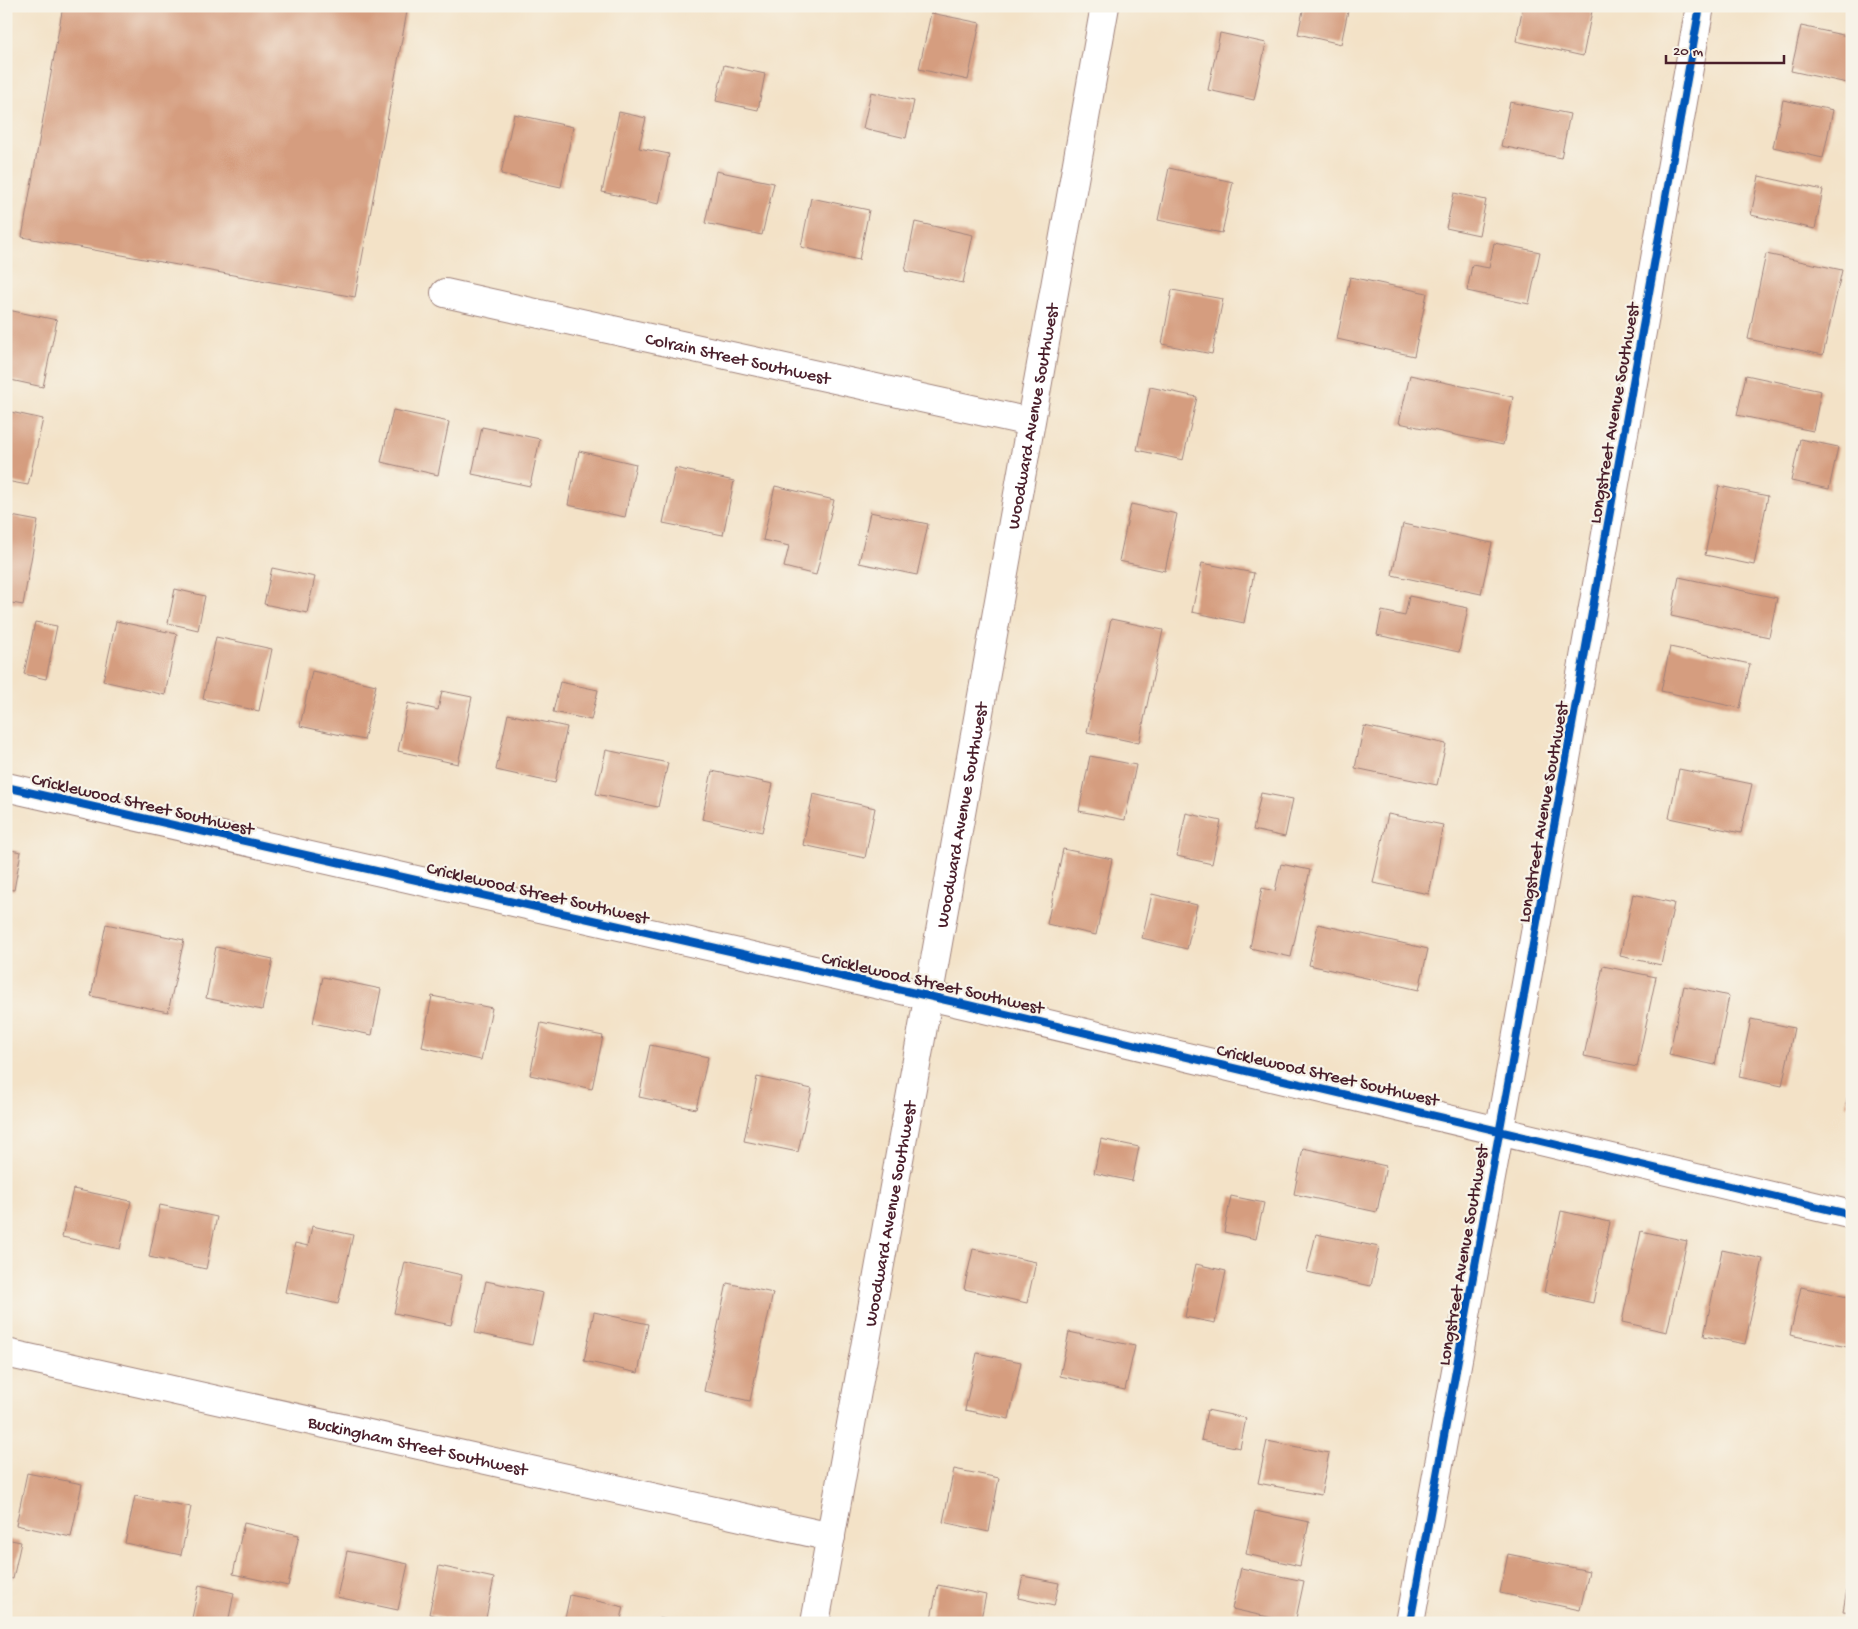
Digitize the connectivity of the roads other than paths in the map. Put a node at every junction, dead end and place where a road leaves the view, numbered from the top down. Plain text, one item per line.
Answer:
1 (1105, 6) edge
2 (1700, 6) edge
3 (445, 293) dead end
4 (1030, 422) junction
5 (6, 787) edge
6 (929, 996) junction
7 (1500, 1130) junction
8 (1852, 1215) edge
9 (6, 1353) edge
10 (831, 1537) junction
11 (815, 1623) edge
12 (1410, 1623) edge

1 - 4 street, Woodward Avenue Southwest
2 - 7 street, Longstreet Avenue Southwest
3 - 4 street, Colrain Street Southwest
4 - 6 street, Woodward Avenue Southwest
5 - 6 street, Cricklewood Street Southwest
6 - 7 street, Cricklewood Street Southwest
6 - 10 street, Woodward Avenue Southwest
7 - 8 street, Cricklewood Street Southwest
7 - 12 street, Longstreet Avenue Southwest
9 - 10 street, Buckingham Street Southwest
10 - 11 street, Woodward Avenue Southwest

